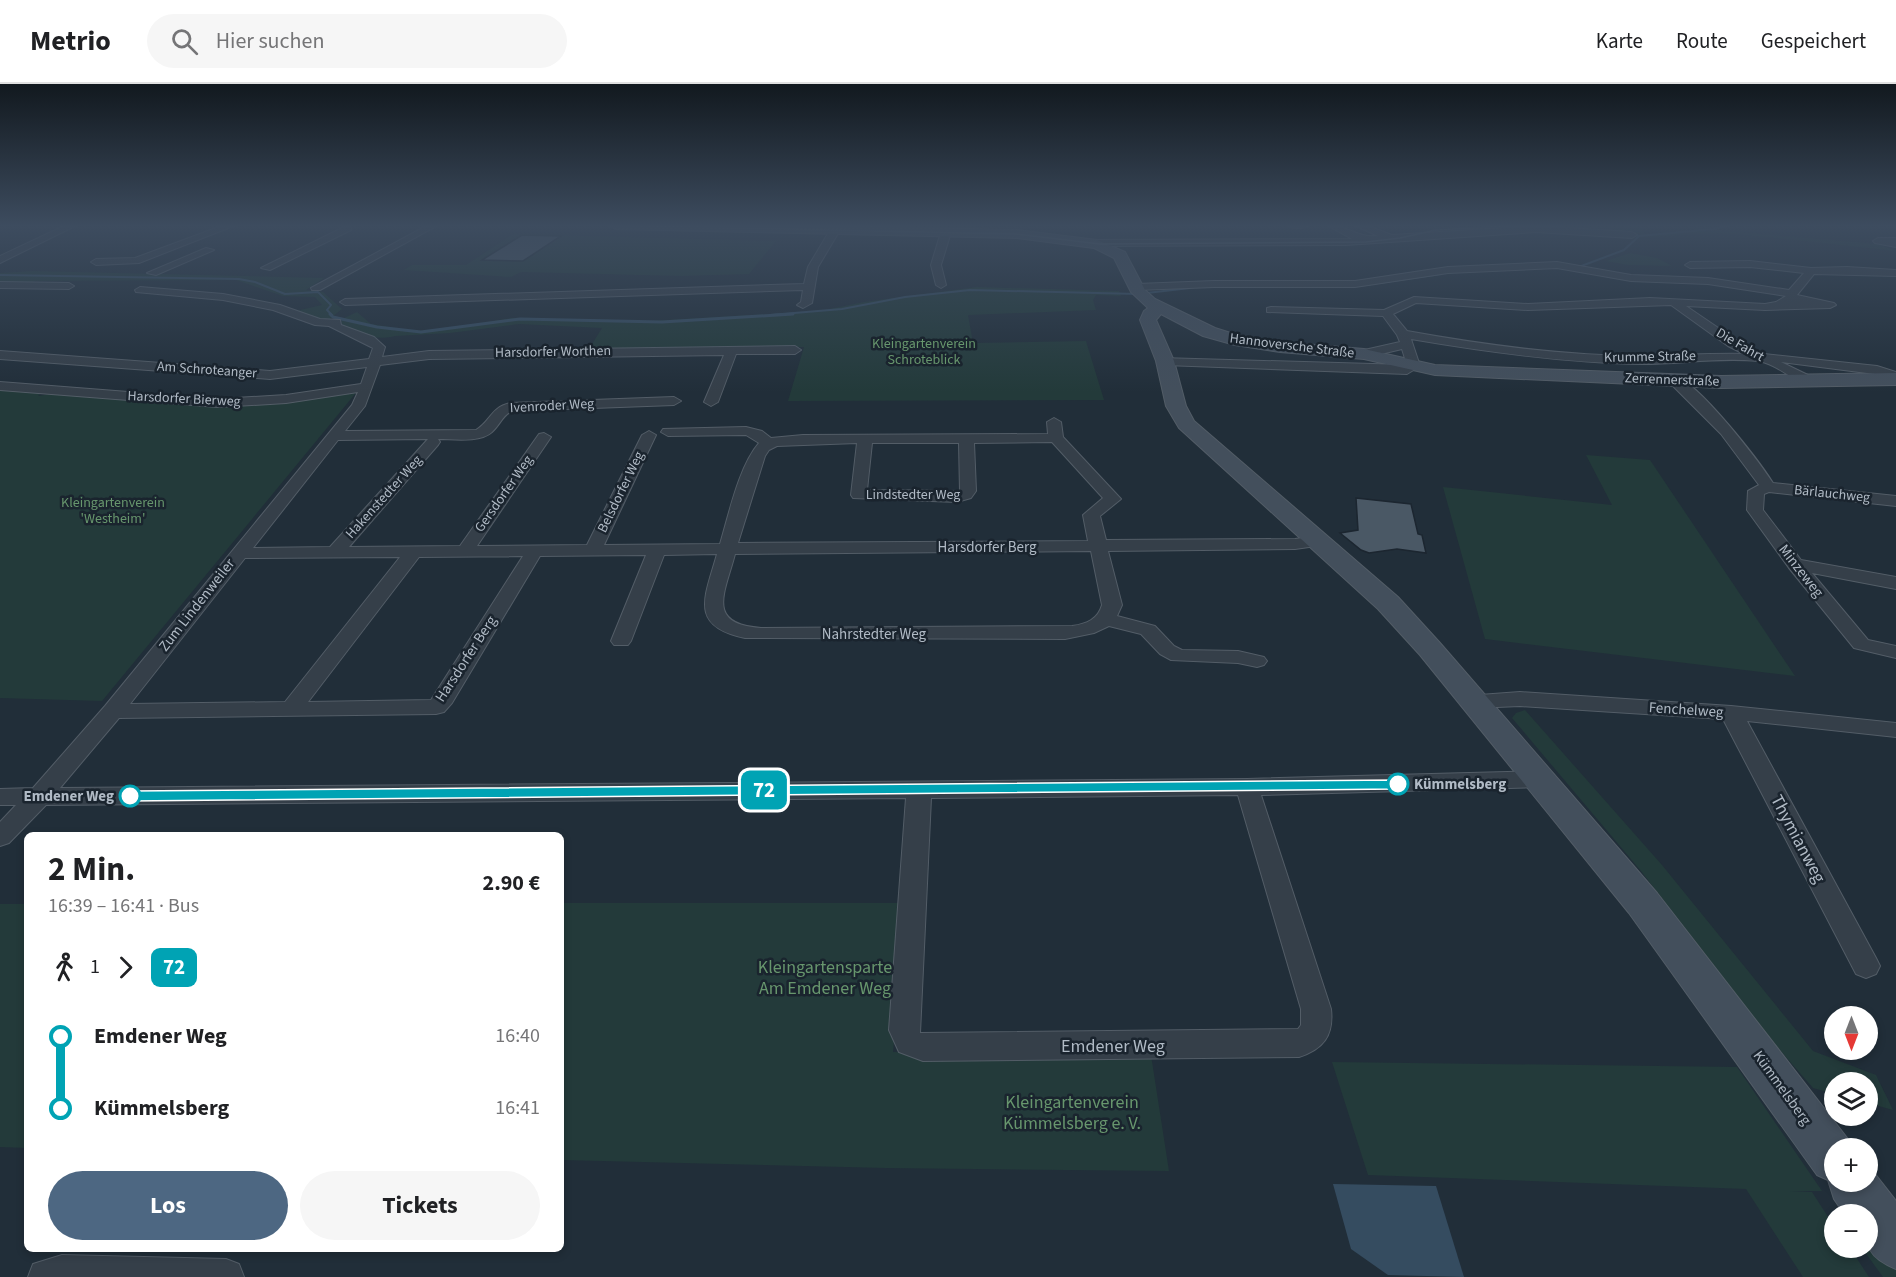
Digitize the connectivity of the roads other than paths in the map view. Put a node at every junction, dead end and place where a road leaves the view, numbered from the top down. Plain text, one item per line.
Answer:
1 (330, 281) edge
2 (811, 281) edge
3 (940, 281) edge
4 (1134, 281) edge
5 (1377, 281) edge
6 (1699, 281) edge
7 (1803, 281) edge
8 (0, 285) edge
9 (941, 285) dead end
10 (69, 286) dead end
11 (809, 287) junction
12 (140, 290) dead end
13 (1140, 292) junction
14 (1792, 295) junction
15 (338, 297) junction
16 (1672, 302) junction
17 (803, 305) dead end
18 (1779, 306) junction
19 (1159, 308) junction
20 (1271, 310) dead end
21 (1386, 313) junction
22 (342, 318) junction
23 (1405, 339) junction
24 (732, 350) junction
25 (795, 350) dead end
26 (1364, 354) junction
27 (0, 355) edge
28 (38, 358) junction
29 (1760, 358) junction
30 (375, 361) junction
31 (1165, 361) junction
32 (1414, 366) junction
33 (8, 371) dead end
34 (1448, 371) joint
35 (1896, 377) edge
36 (1676, 381) junction
37 (1810, 382) junction
38 (0, 386) edge
39 (367, 387) junction
40 (674, 401) dead end
41 (711, 402) dead end
42 (668, 432) dead end
43 (649, 435) dead end
44 (334, 436) junction
45 (544, 436) dead end
46 (966, 438) junction
47 (865, 439) junction
48 (433, 442) dead end
49 (769, 444) junction
50 (1768, 487) junction
51 (1893, 503) edge
52 (1317, 541) junction
53 (1099, 546) junction
54 (657, 549) junction
55 (728, 549) junction
56 (465, 550) junction
57 (535, 550) junction
58 (593, 550) junction
59 (414, 551) junction
60 (335, 552) junction
61 (239, 553) junction
62 (1794, 564) junction
63 (1896, 583) edge
64 (1106, 619) junction
65 (621, 641) dead end
66 (1896, 652) edge
67 (1257, 661) dead end
68 (1474, 701) junction
69 (292, 708) junction
70 (113, 711) junction
71 (1731, 713) junction
72 (1896, 730) edge
73 (1540, 778) junction
74 (1247, 787) junction
75 (919, 789) junction
76 (0, 797) edge
77 (39, 797) junction
78 (0, 837) edge
79 (1866, 966) dead end
80 (1824, 1146) edge
81 (1858, 1192) edge
82 (1896, 1243) edge
83 (46, 1277) edge
84 (226, 1277) edge

1 - 15 street
2 - 11 street
3 - 9 street
4 - 13 main road, Hannoversche Straße
5 - 13 street
6 - 14 street
7 - 14 street
8 - 10 street
11 - 15 street
11 - 17 street
12 - 22 street
13 - 19 main road, Hannoversche Straße
14 - 18 street
14 - 18 street
15 - 22 street
16 - 18 street
16 - 21 street
16 - 29 street, Die Fahrt
19 - 26 main road, Hannoversche Straße
19 - 31 main road, Kümmelsberg
20 - 21 street
21 - 23 street
22 - 30 street
23 - 26 street, Hannoversche Straße
23 - 29 street, Krumme Straße
23 - 32 street
24 - 25 street, Harsdorfer Worthen
24 - 30 street, Harsdorfer Worthen
24 - 41 street
26 - 32 main road, Hannoversche Straße
27 - 28 street, Am Schroteanger
28 - 30 street, Am Schroteanger
28 - 33 street, Am Schroteanger
29 - 35 street, Krumme Straße
29 - 37 street, Die Fahrt
30 - 39 street, Zum Lindenweiler
31 - 32 street
31 - 52 main road, Kümmelsberg
32 - 34 main road, Hannoversche Straße
34 - 36 main road, Zerrennerstraße
35 - 37 main road, Zerrennerstraße
36 - 37 main road, Zerrennerstraße
36 - 50 street
38 - 39 street, Harsdorfer Bierweg
39 - 44 street, Zum Lindenweiler
40 - 44 street, Ivenroder Weg
42 - 49 street
43 - 58 street, Belsdorfer Weg
44 - 61 street, Zum Lindenweiler
45 - 56 street, Gersdorfer Weg
46 - 47 street
46 - 47 street, Lindstedter Weg
46 - 53 street
47 - 49 street
48 - 60 street, Hakenstedter Weg
49 - 55 street
50 - 51 street, Bärlauchweg
50 - 62 street, Minzeweg
52 - 53 street, Harsdorfer Berg
52 - 68 main road, Kümmelsberg
53 - 55 street, Harsdorfer Berg
53 - 64 street
54 - 55 street, Harsdorfer Berg
54 - 58 street, Harsdorfer Berg
54 - 65 street
55 - 64 street, Nahrstedter Weg
56 - 57 street, Harsdorfer Berg
56 - 59 street, Harsdorfer Berg
57 - 58 street, Harsdorfer Berg
57 - 69 street, Harsdorfer Berg
59 - 60 street, Harsdorfer Berg
59 - 69 street
60 - 61 street, Harsdorfer Berg
61 - 70 street, Zum Lindenweiler
62 - 63 street
62 - 66 street, Minzeweg
64 - 67 street
68 - 71 street, Fenchelweg
68 - 73 main road, Kümmelsberg
69 - 70 street, Harsdorfer Berg
70 - 77 street, Zum Lindenweiler
71 - 72 street, Fenchelweg
71 - 79 street, Thymianweg
73 - 74 street
73 - 80 main road, Kümmelsberg
74 - 75 street
74 - 75 street, Emdener Weg
75 - 77 street
76 - 77 street
77 - 78 street, Zum Lindenweiler
81 - 82 main road
83 - 84 street

